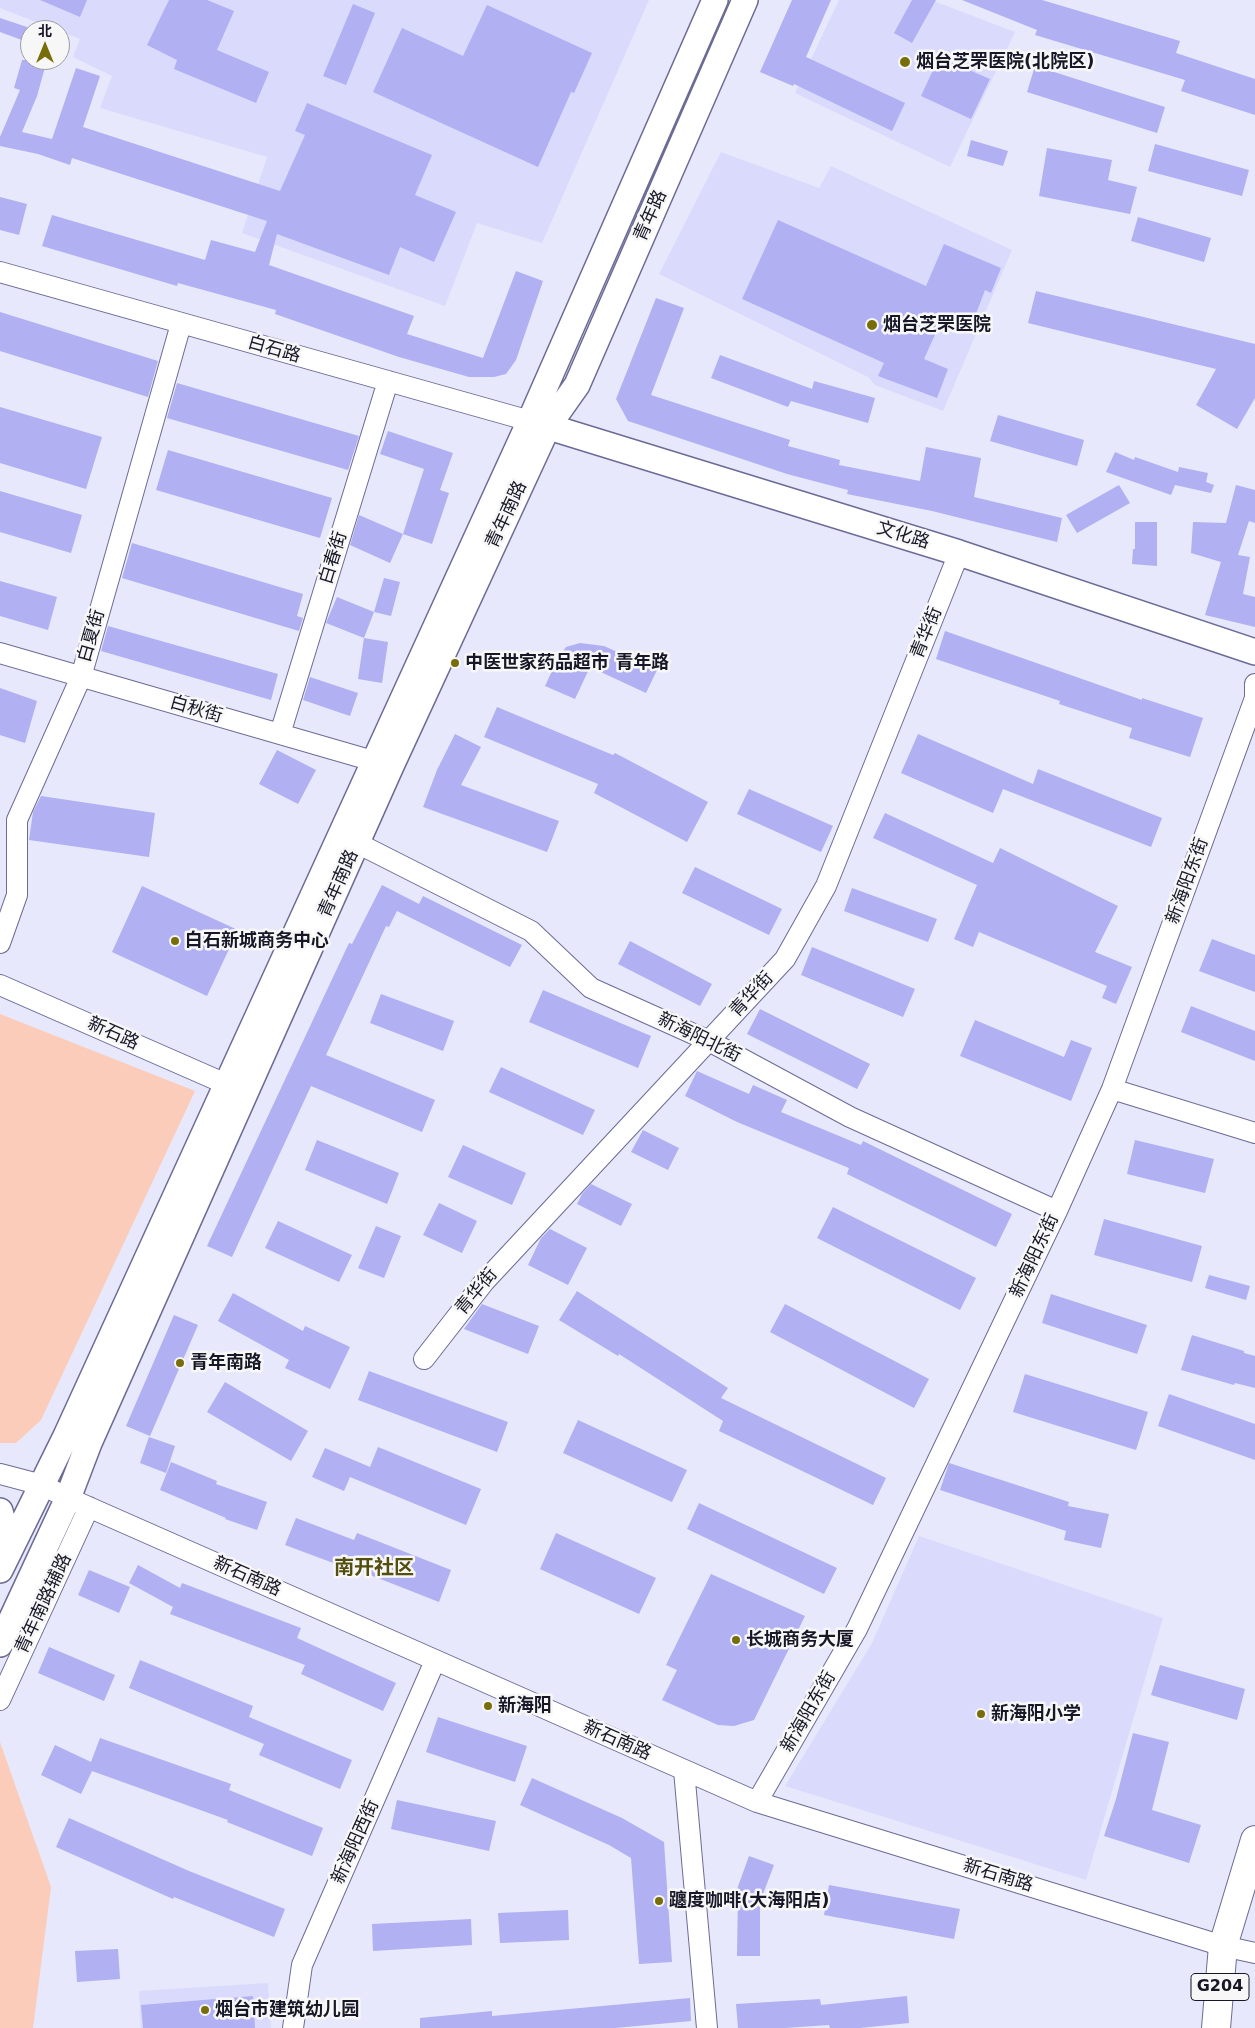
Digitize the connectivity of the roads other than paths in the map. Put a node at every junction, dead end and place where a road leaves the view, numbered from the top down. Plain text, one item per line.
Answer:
1 (715, 0) edge
2 (745, 0) edge
3 (0, 272) edge
4 (181, 324) junction
5 (388, 381) junction
6 (539, 424) junction
7 (959, 553) junction
8 (1254, 652) edge
9 (0, 653) edge
10 (1255, 676) edge
11 (81, 677) junction
12 (1255, 684) edge
13 (280, 734) junction
14 (382, 764) junction
15 (357, 843) junction
16 (0, 943) edge
17 (0, 985) edge
18 (708, 1041) junction
19 (226, 1084) junction
20 (1112, 1088) junction
21 (1255, 1133) edge
22 (1057, 1211) junction
23 (424, 1358) dead end
24 (0, 1474) edge
25 (42, 1485) junction
26 (78, 1503) junction
27 (29, 1510) junction
28 (1, 1522) edge
29 (0, 1569) edge
30 (0, 1644) edge
31 (435, 1660) junction
32 (0, 1700) edge
33 (684, 1770) junction
34 (757, 1802) junction
35 (1255, 1840) edge
36 (1223, 1946) junction
37 (1255, 1953) edge
38 (293, 2028) edge
39 (707, 2028) edge
40 (1216, 2028) edge

1 - 6 main road, 青年路
2 - 6 main road, 青年路
3 - 4 street, 白石路
4 - 5 street, 白石路
4 - 11 street, 白夏街
5 - 6 street, 白石路
5 - 13 street, 白春街
6 - 7 main road, 文化路
6 - 14 main road, 青年南路
7 - 8 main road, 文化路
7 - 18 street, 青华街
8 - 10 street
9 - 11 street, 白秋街
11 - 13 street, 白秋街
11 - 16 street, 白夏街
12 - 20 street, 新海阳东街
13 - 14 street, 白秋街
14 - 15 main road, 青年南路
14 - 19 main road, 青年南路
15 - 18 street, 新海阳北街
15 - 26 main road, 青年南路
17 - 19 street, 新石路
18 - 22 street, 新海阳北街
18 - 23 street, 青华街
19 - 25 main road, 青年南路
20 - 21 street
20 - 22 street, 新海阳东街
22 - 34 street, 新海阳东街
24 - 25 street, 新石南路
25 - 26 street, 新石南路
25 - 27 main road, 青年南路
26 - 30 main road, 青年南路
26 - 31 street, 新石南路
26 - 32 street, 青年南路辅路
27 - 28 street
27 - 29 main road, 青年南路
28 - 29 main road
31 - 33 street, 新石南路
31 - 38 street, 新海阳西街
33 - 34 street, 新石南路
33 - 39 street
34 - 36 street, 新石南路
35 - 36 highway, G204
36 - 37 street, 新石南路
36 - 40 highway, G204

